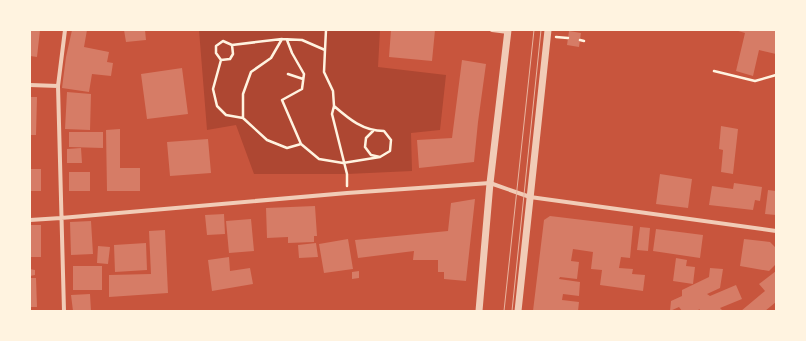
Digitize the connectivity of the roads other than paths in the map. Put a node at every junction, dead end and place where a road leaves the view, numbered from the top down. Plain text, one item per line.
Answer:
1 (65, 30) edge
2 (492, 30) edge
3 (548, 30) edge
4 (508, 31) edge
5 (30, 85) edge
6 (58, 86) junction
7 (490, 183) junction
8 (530, 197) junction
9 (61, 218) junction
10 (30, 220) edge
11 (776, 231) edge
12 (64, 311) edge
13 (479, 311) edge
14 (518, 311) edge

1 - 6 street
2 - 4 street
3 - 8 street
4 - 7 street
5 - 6 street
6 - 9 street
7 - 8 street
7 - 9 street
7 - 13 street
8 - 11 street
8 - 14 street
9 - 10 street
9 - 12 street

